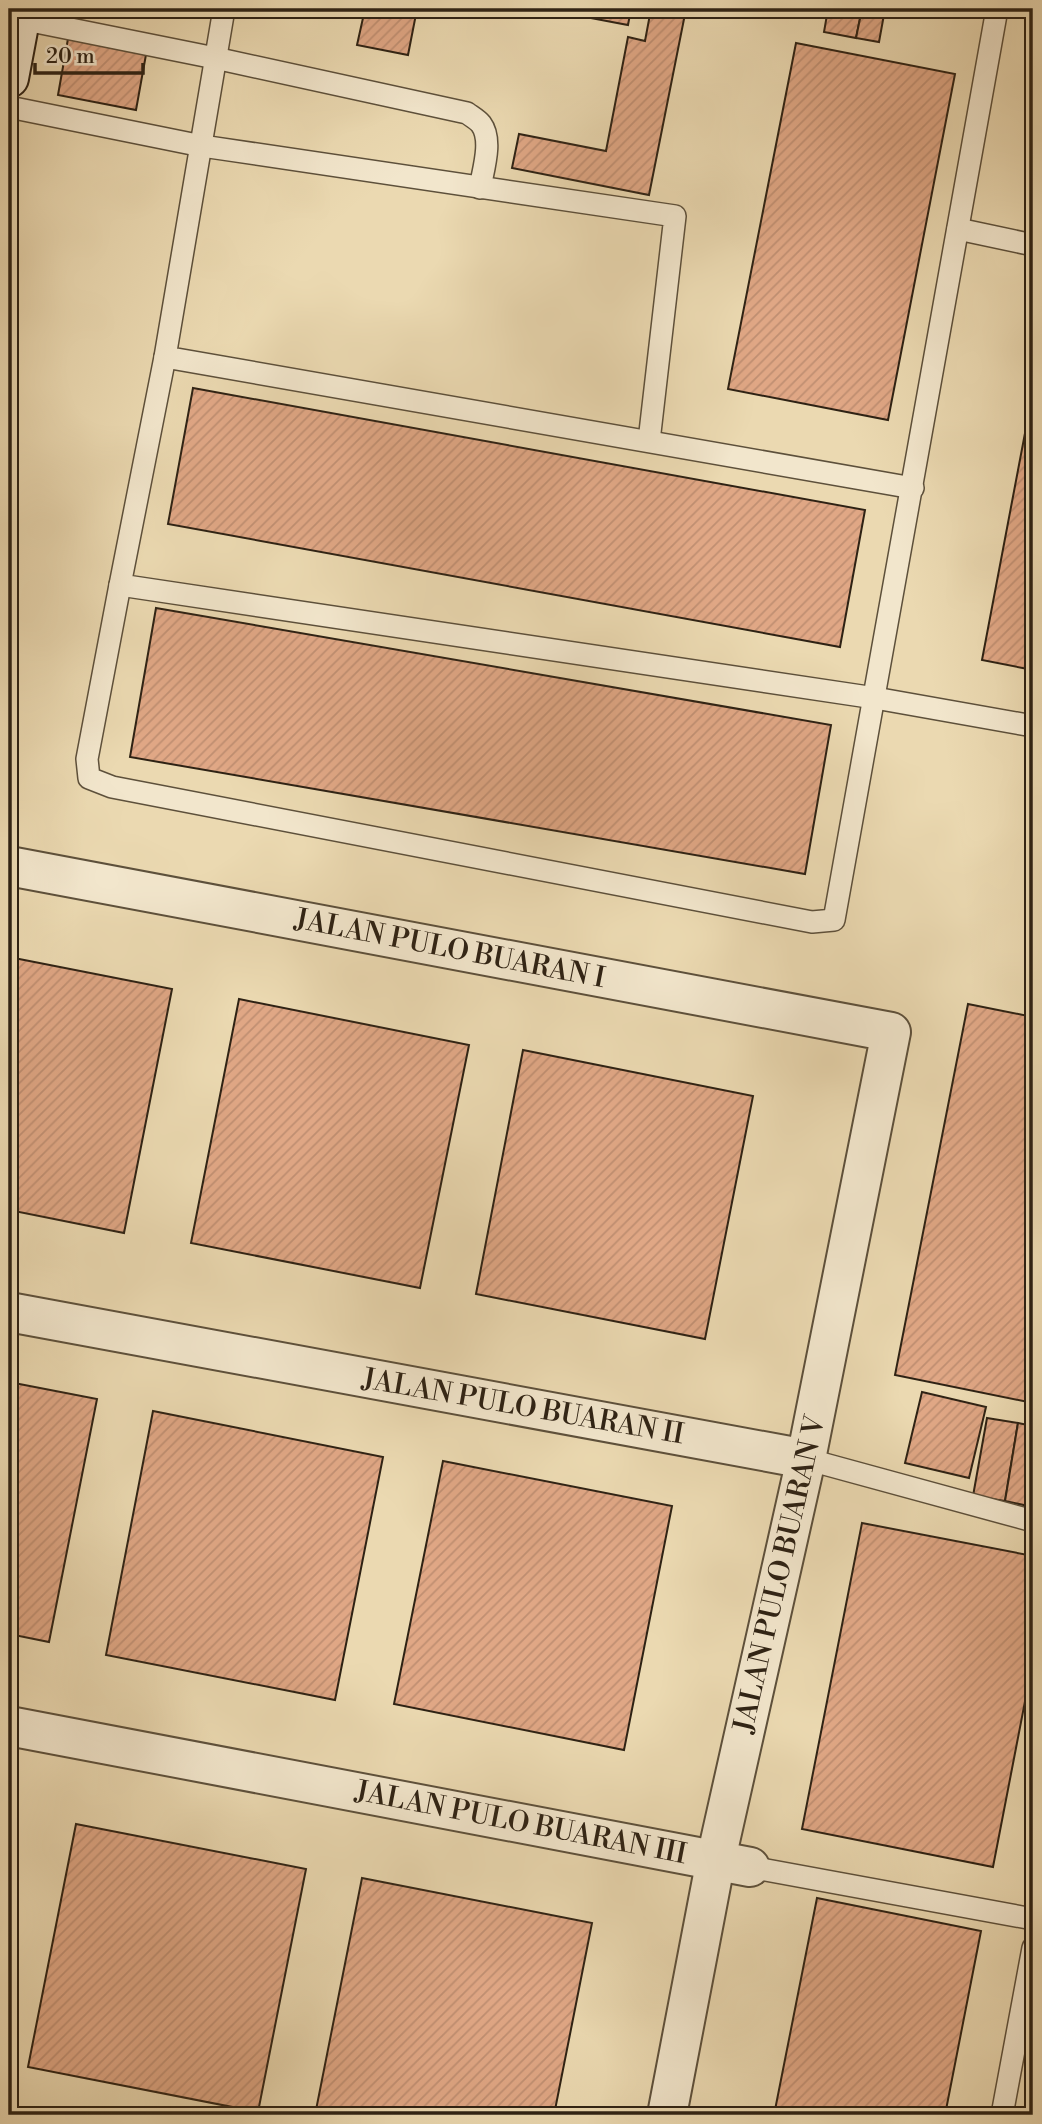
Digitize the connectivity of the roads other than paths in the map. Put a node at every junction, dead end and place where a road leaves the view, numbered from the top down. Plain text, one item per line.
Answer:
1 (224, 9) edge
2 (997, 9) edge
3 (17, 15) edge
4 (215, 58) junction
5 (9, 78) edge
6 (9, 107) edge
7 (202, 146) junction
8 (481, 188) junction
9 (958, 229) junction
10 (1033, 245) edge
11 (165, 357) junction
12 (649, 442) junction
13 (913, 488) junction
14 (120, 585) junction
15 (875, 698) junction
16 (1033, 726) edge
17 (9, 866) edge
18 (891, 1032) joint
19 (9, 1312) edge
20 (806, 1459) junction
21 (1033, 1521) edge
22 (9, 1726) edge
23 (733, 1863) junction
24 (1033, 1919) edge
25 (1033, 1948) edge
26 (667, 2115) edge
27 (1002, 2115) edge

1 - 4 lane
2 - 9 lane
3 - 4 lane
3 - 5 street
4 - 7 lane
4 - 8 lane
6 - 7 lane
7 - 8 lane
7 - 11 lane
8 - 12 lane
9 - 10 lane
9 - 13 lane
11 - 12 lane
11 - 14 lane
12 - 13 lane
13 - 15 lane
14 - 15 lane
14 - 15 lane
15 - 16 lane
17 - 18 street, JALAN PULO BUARAN I
18 - 20 street, JALAN PULO BUARAN V
19 - 20 street, JALAN PULO BUARAN II
20 - 21 lane, JALAN PULO BUARAN II
20 - 23 street, JALAN PULO BUARAN V
22 - 23 street, JALAN PULO BUARAN III
23 - 24 lane, JALAN PULO BUARAN III
23 - 26 street, JALAN PULO BUARAN V
25 - 27 lane

